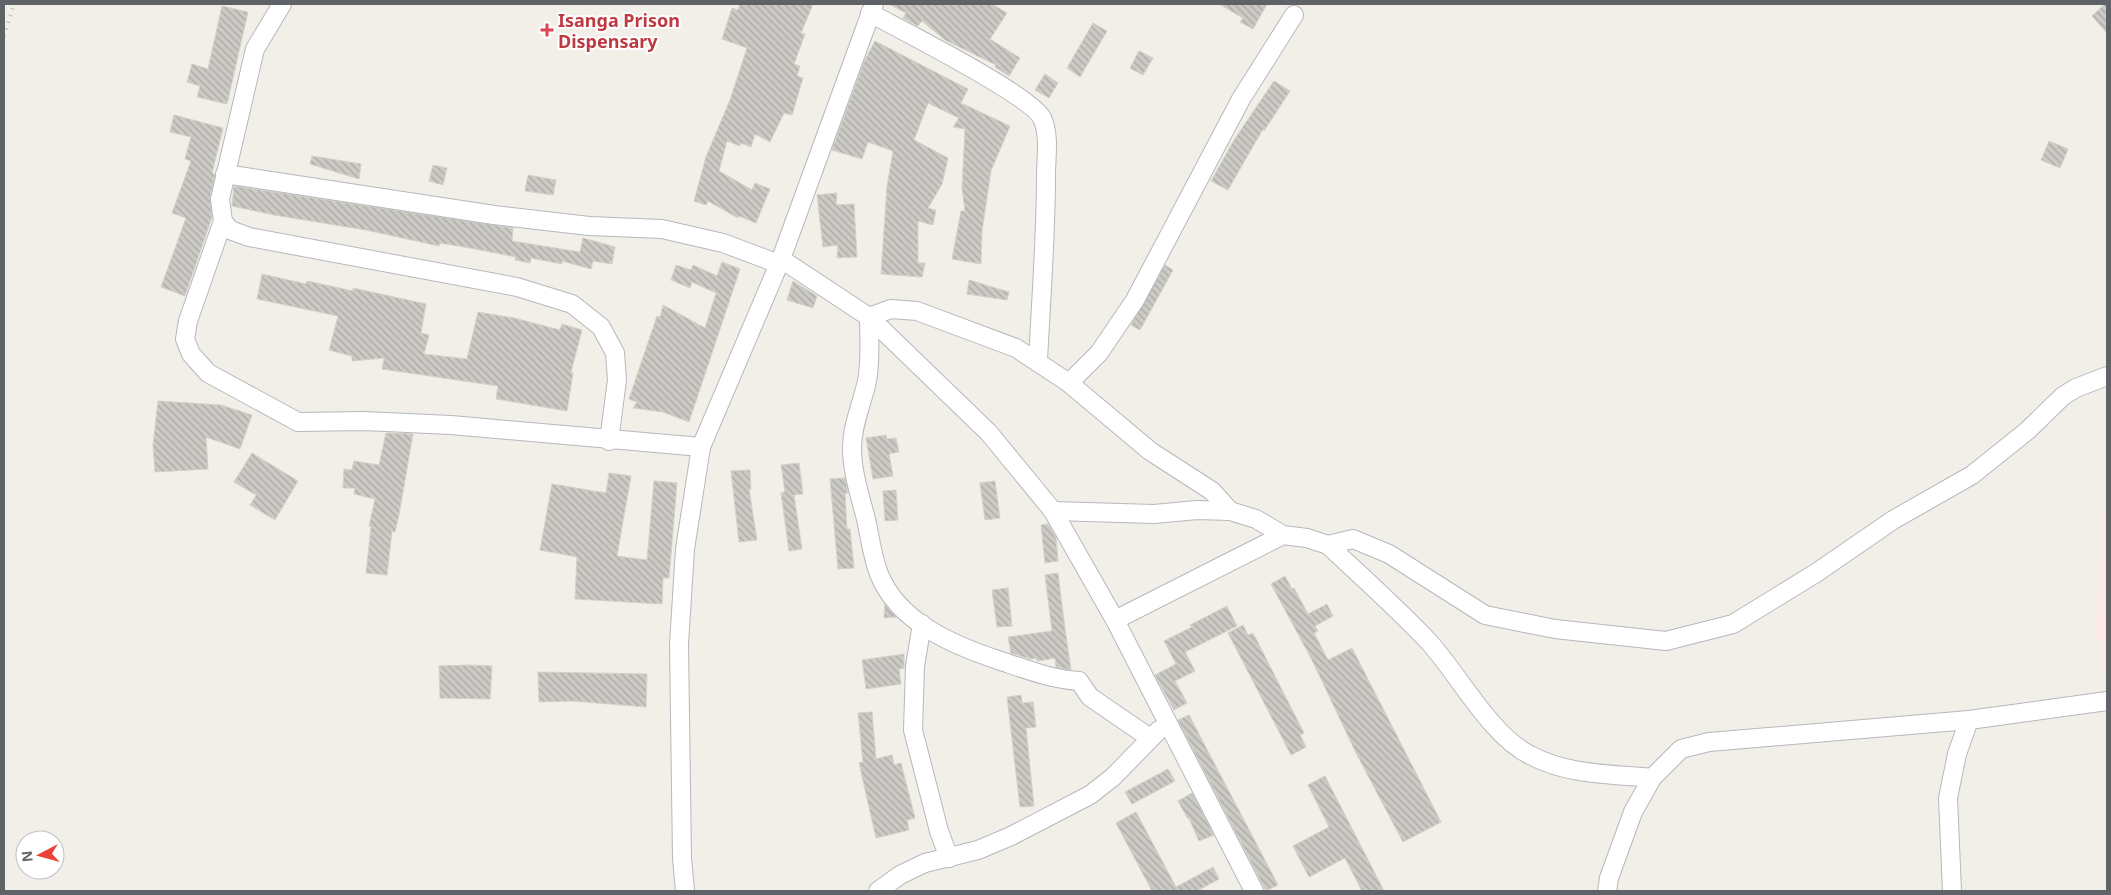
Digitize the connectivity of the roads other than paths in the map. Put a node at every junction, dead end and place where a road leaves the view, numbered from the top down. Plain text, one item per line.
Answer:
1 (282, 4) edge
2 (872, 8) edge
3 (1294, 15) dead end
4 (225, 174) junction
5 (223, 220) junction
6 (780, 261) junction
7 (869, 317) junction
8 (1038, 361) junction
9 (2107, 376) edge
10 (1069, 383) junction
11 (609, 441) junction
12 (701, 447) junction
13 (1053, 511) junction
14 (1230, 511) junction
15 (1283, 535) junction
16 (1328, 545) junction
17 (1115, 620) junction
18 (922, 624) junction
19 (2107, 702) edge
20 (1969, 720) junction
21 (1167, 723) junction
22 (1150, 738) junction
23 (1652, 778) junction
24 (949, 858) junction
25 (685, 891) edge
26 (878, 891) edge
27 (1254, 891) edge
28 (1607, 891) edge
29 (1952, 891) edge

1 - 4 street
2 - 6 street
2 - 8 street
3 - 10 street
4 - 5 street
4 - 6 street
5 - 11 street
5 - 11 street
6 - 7 street
6 - 12 street
7 - 8 street
7 - 13 street
7 - 18 street
8 - 10 street
9 - 16 street
10 - 14 street
11 - 12 street
12 - 25 street
13 - 14 street
13 - 17 street
14 - 15 street
15 - 16 street
15 - 17 street
16 - 23 street
17 - 21 street
18 - 22 street
18 - 24 street
19 - 20 street
20 - 23 street
20 - 29 street
21 - 22 street
21 - 27 street
22 - 24 street
23 - 28 street
24 - 26 street

